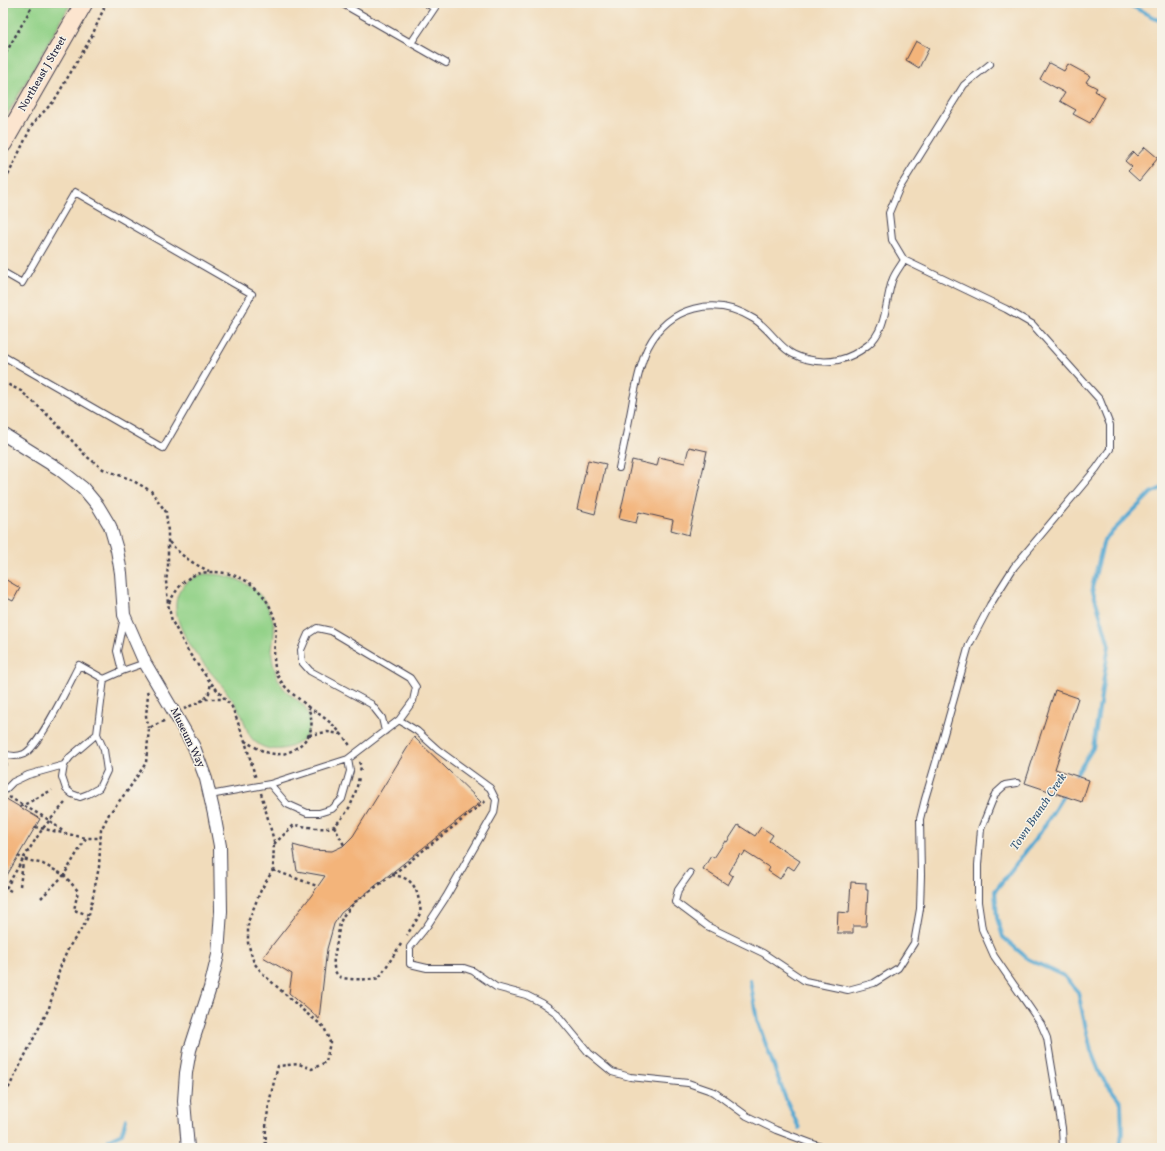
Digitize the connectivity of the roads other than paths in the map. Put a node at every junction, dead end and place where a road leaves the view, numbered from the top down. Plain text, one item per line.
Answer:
1 (84, 3) edge
2 (341, 3) edge
3 (426, 3) edge
4 (436, 6) edge
5 (411, 43) junction
6 (446, 63) dead end
7 (990, 64) dead end
8 (3, 144) edge
9 (904, 260) junction
10 (5, 274) edge
11 (3, 282) edge
12 (3, 356) edge
13 (3, 434) edge
14 (619, 468) dead end
15 (124, 615) junction
16 (145, 663) junction
17 (122, 671) junction
18 (104, 680) junction
19 (399, 720) junction
20 (385, 731) junction
21 (98, 734) junction
22 (3, 753) edge
23 (348, 759) junction
24 (64, 765) junction
25 (1017, 783) dead end
26 (270, 784) junction
27 (4, 793) edge
28 (210, 795) junction
29 (690, 873) dead end
30 (188, 1148) edge
31 (824, 1148) edge
32 (1063, 1148) edge

1 - 8 street, Northeast J Street
2 - 5 lane
3 - 4 lane
4 - 5 lane
5 - 6 lane
7 - 9 lane
9 - 14 lane
9 - 29 lane
10 - 11 lane
10 - 12 lane
13 - 15 street, Museum Way
15 - 16 street, Museum Way
15 - 17 lane
16 - 17 lane
16 - 28 street, Museum Way
17 - 18 lane
18 - 21 lane
18 - 22 lane
19 - 20 lane
19 - 20 lane
19 - 31 lane
20 - 23 lane
21 - 24 lane
21 - 24 lane
23 - 26 lane
23 - 26 lane
24 - 27 lane
25 - 32 lane
26 - 28 lane
28 - 30 street, Museum Way

